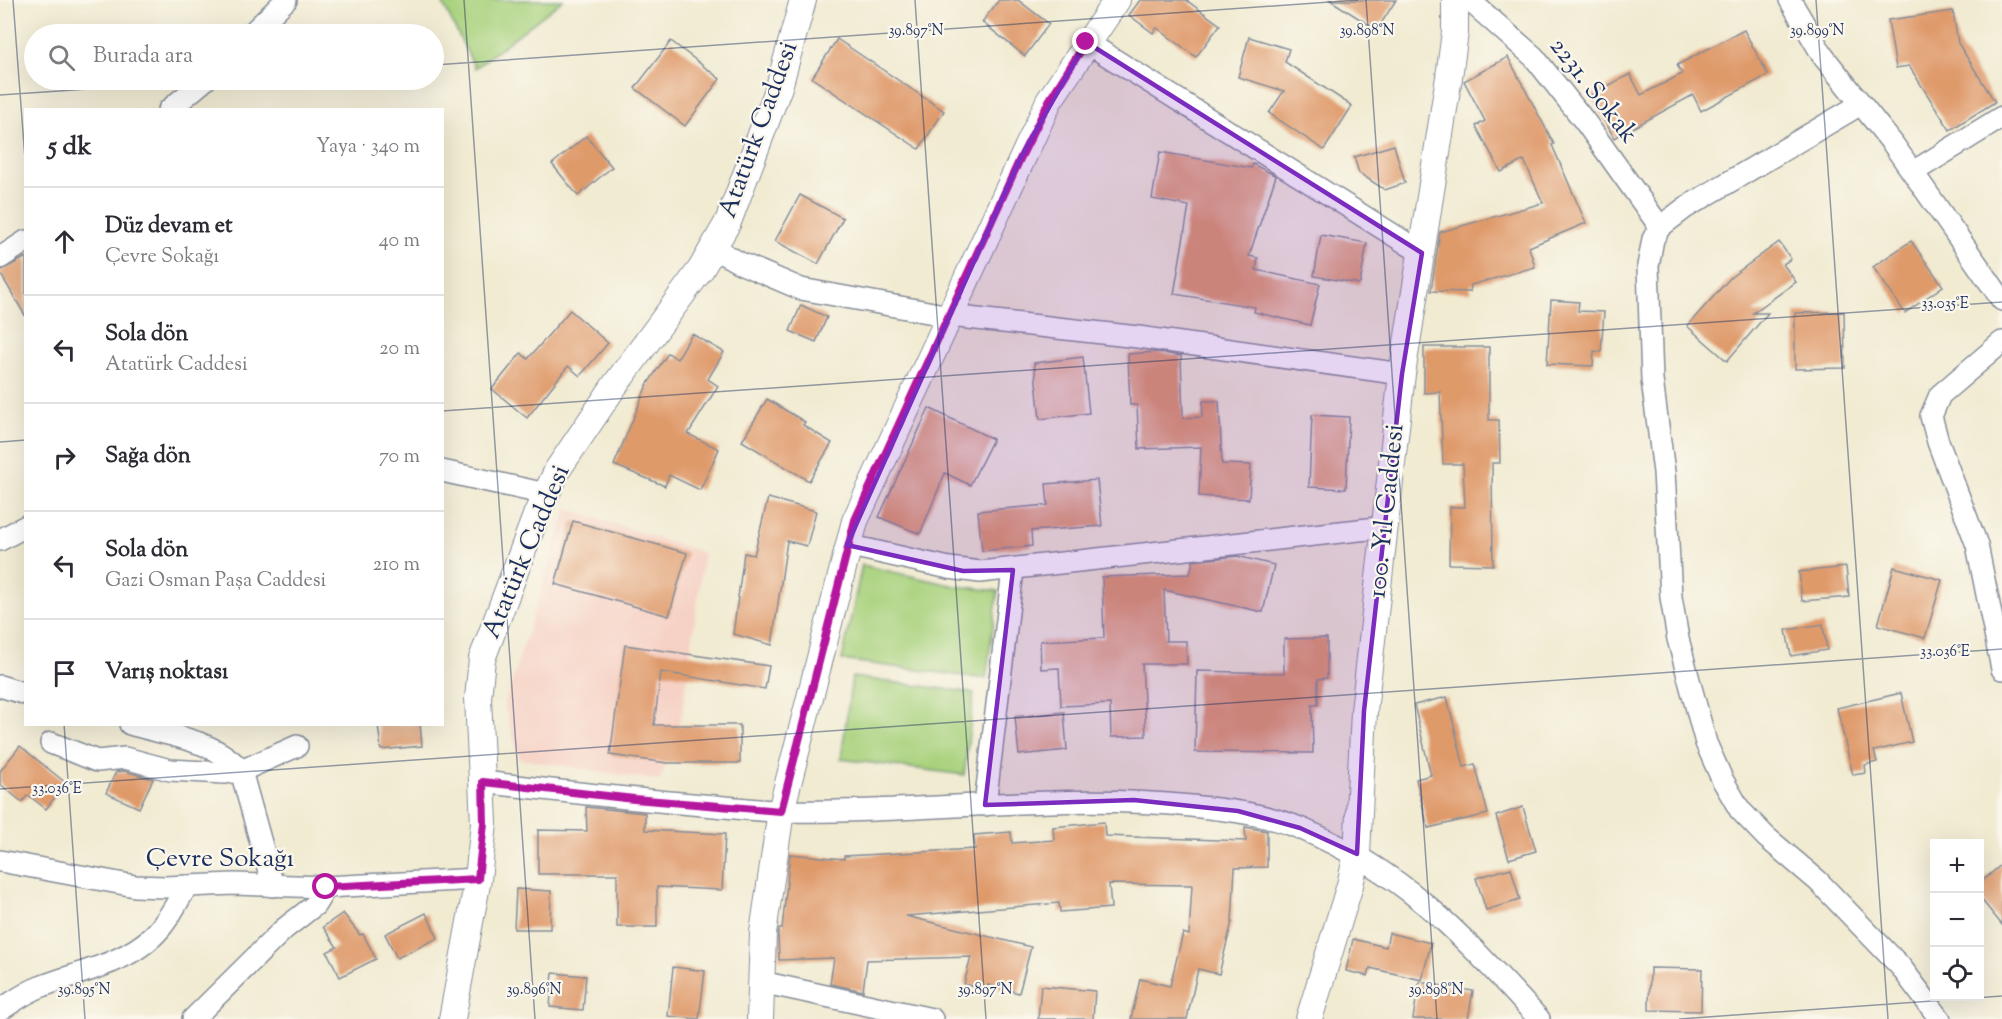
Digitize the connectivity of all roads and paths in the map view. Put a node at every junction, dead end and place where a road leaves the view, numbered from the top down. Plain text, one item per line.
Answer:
1 (286, 0) edge
2 (803, 0) edge
3 (1117, 0) edge
4 (1455, 0) edge
5 (1469, 0) edge
6 (1790, 0) edge
7 (261, 24) edge
8 (1086, 42) junction
9 (193, 90) edge
10 (1861, 104) junction
11 (170, 108) edge
12 (2002, 117) edge
13 (1912, 172) junction
14 (1660, 227) junction
15 (24, 242) edge
16 (713, 248) junction
17 (1422, 254) junction
18 (0, 258) edge
19 (2002, 300) edge
20 (950, 316) junction
21 (2002, 342) edge
22 (1402, 374) junction
23 (444, 471) edge
24 (546, 494) junction
25 (24, 527) edge
26 (1386, 528) junction
27 (0, 540) edge
28 (847, 545) junction
29 (1013, 570) junction
30 (2002, 669) edge
31 (0, 686) edge
32 (24, 693) edge
33 (137, 726) edge
34 (51, 743) dead end
35 (297, 746) dead end
36 (241, 771) junction
37 (483, 782) junction
38 (985, 806) junction
39 (781, 811) junction
40 (1357, 854) junction
41 (0, 861) edge
42 (478, 879) junction
43 (187, 886) junction
44 (273, 886) junction
45 (326, 887) junction
46 (761, 982) junction
47 (0, 1010) edge
48 (193, 1019) edge
49 (452, 1019) edge
50 (760, 1019) edge
51 (932, 1019) edge
52 (1309, 1019) edge
53 (1539, 1019) edge
54 (1940, 1019) edge

1 - 7 street
2 - 16 street, Atatürk Caddesi
3 - 8 street
4 - 17 street, 100. Yıl Caddesi
5 - 14 street, 2231. Sokak
6 - 10 street
8 - 17 street
8 - 20 street
9 - 11 street
10 - 13 street
10 - 14 street
12 - 13 street
13 - 19 street
14 - 54 street
15 - 18 street
16 - 20 street
16 - 24 street, Atatürk Caddesi
17 - 22 street, 100. Yıl Caddesi
20 - 22 street
20 - 28 street
21 - 30 street
22 - 26 street, 100. Yıl Caddesi
23 - 24 street
24 - 37 street, Atatürk Caddesi
25 - 27 street
26 - 29 street
26 - 40 street, 100. Yıl Caddesi
28 - 29 street
28 - 39 street
29 - 38 street
31 - 32 street
33 - 36 street
34 - 36 street
35 - 36 street
36 - 44 street
37 - 39 street
37 - 42 street, Atatürk Caddesi
38 - 39 street
38 - 40 street
39 - 46 street
40 - 52 street, 100. Yıl Caddesi
40 - 53 street
41 - 43 street, Çevre Sokağı
42 - 45 street, Çevre Sokağı
42 - 49 street, Atatürk Caddesi
43 - 44 street, Çevre Sokağı
43 - 47 street
44 - 45 street, Çevre Sokağı
45 - 48 street
46 - 50 street
46 - 51 street

